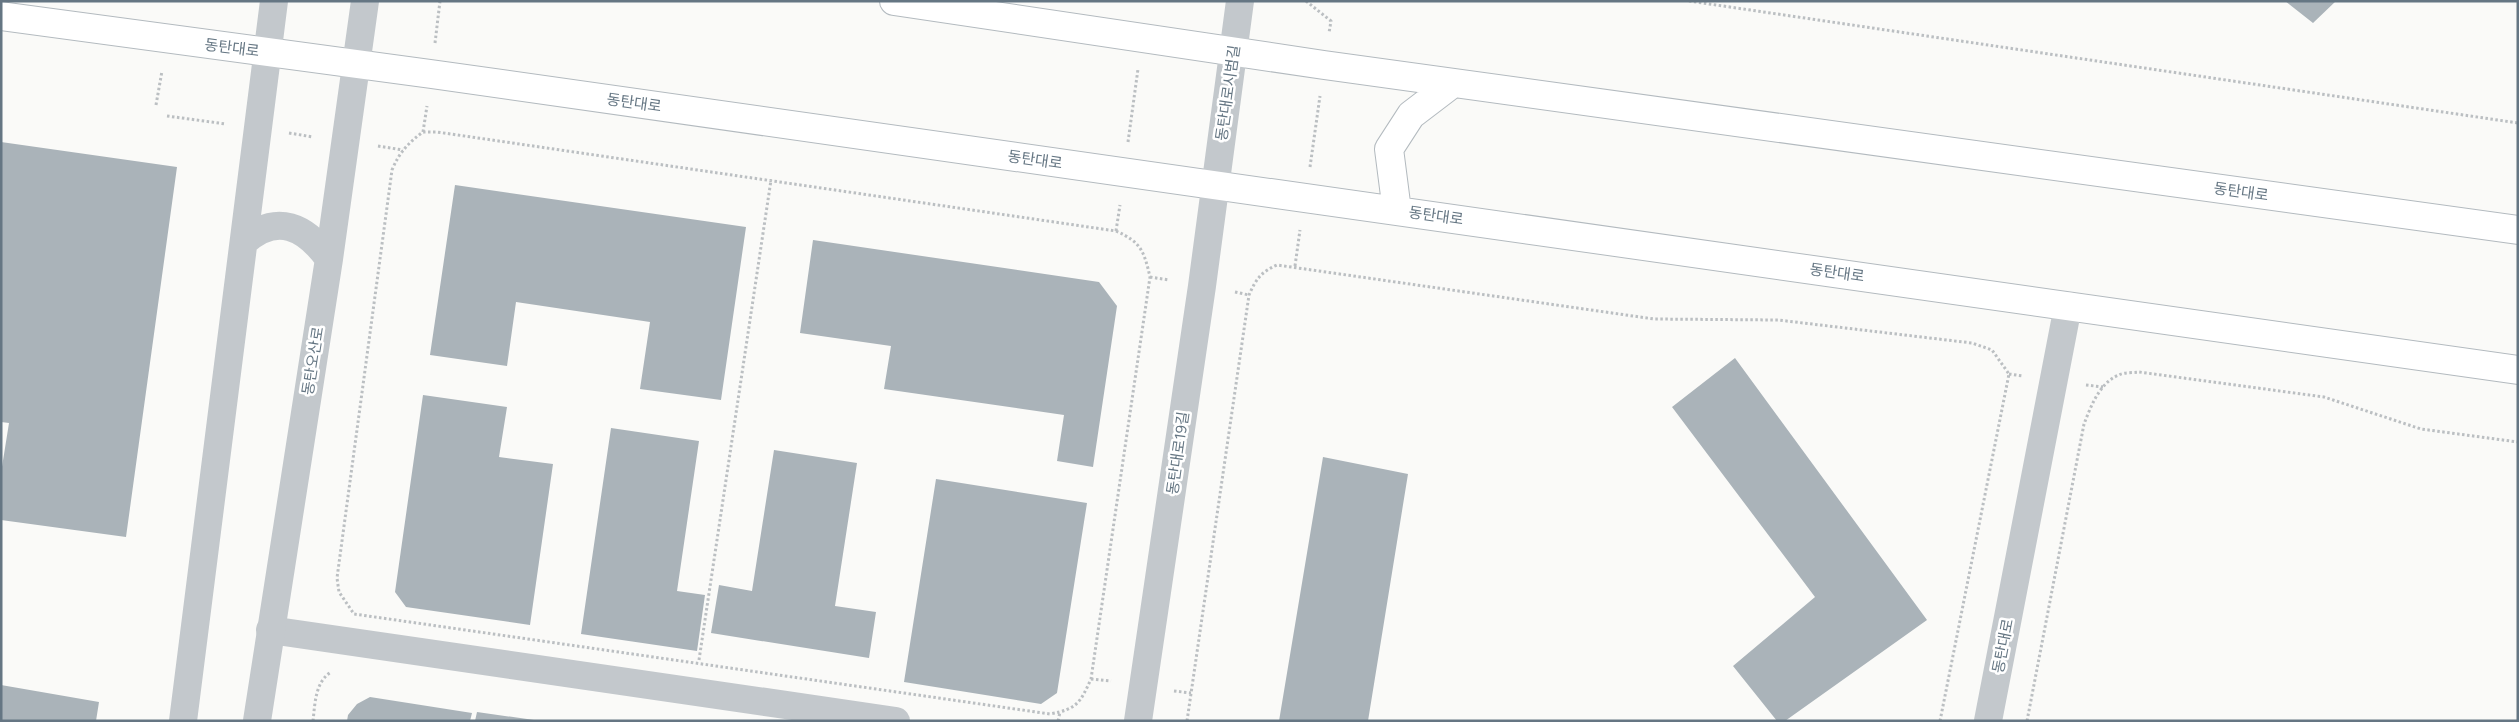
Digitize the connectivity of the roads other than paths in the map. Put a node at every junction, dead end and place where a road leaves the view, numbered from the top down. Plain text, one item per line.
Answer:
1 (274, 1) edge
2 (365, 1) edge
3 (894, 1) edge
4 (1240, 1) edge
5 (1, 16) edge
6 (1233, 52) junction
7 (268, 53) junction
8 (356, 64) junction
9 (1453, 83) junction
10 (1215, 185) junction
11 (1398, 211) junction
12 (2518, 230) edge
13 (244, 242) junction
14 (329, 259) junction
15 (2068, 306) junction
16 (2518, 370) edge
17 (270, 630) junction
18 (183, 721) edge
19 (257, 721) edge
20 (896, 721) edge
21 (1138, 721) edge
22 (1988, 721) edge

1 - 7 street
2 - 8 street, 동탄오산로
3 - 6 main road, 동탄대로
4 - 6 street, 동탄대로시범길
5 - 7 main road, 동탄대로
6 - 9 main road, 동탄대로
6 - 10 street, 동탄대로시범길
7 - 8 main road, 동탄대로
7 - 13 street
8 - 10 main road, 동탄대로
8 - 14 street, 동탄오산로
9 - 11 main road
9 - 12 main road, 동탄대로
10 - 11 main road, 동탄대로
10 - 21 street, 동탄대로19길
11 - 15 main road, 동탄대로
13 - 14 street
13 - 18 street
14 - 17 street, 동탄오산로
15 - 16 main road, 동탄대로
15 - 22 street, 동탄대로
17 - 19 street, 동탄오산로
17 - 20 street

